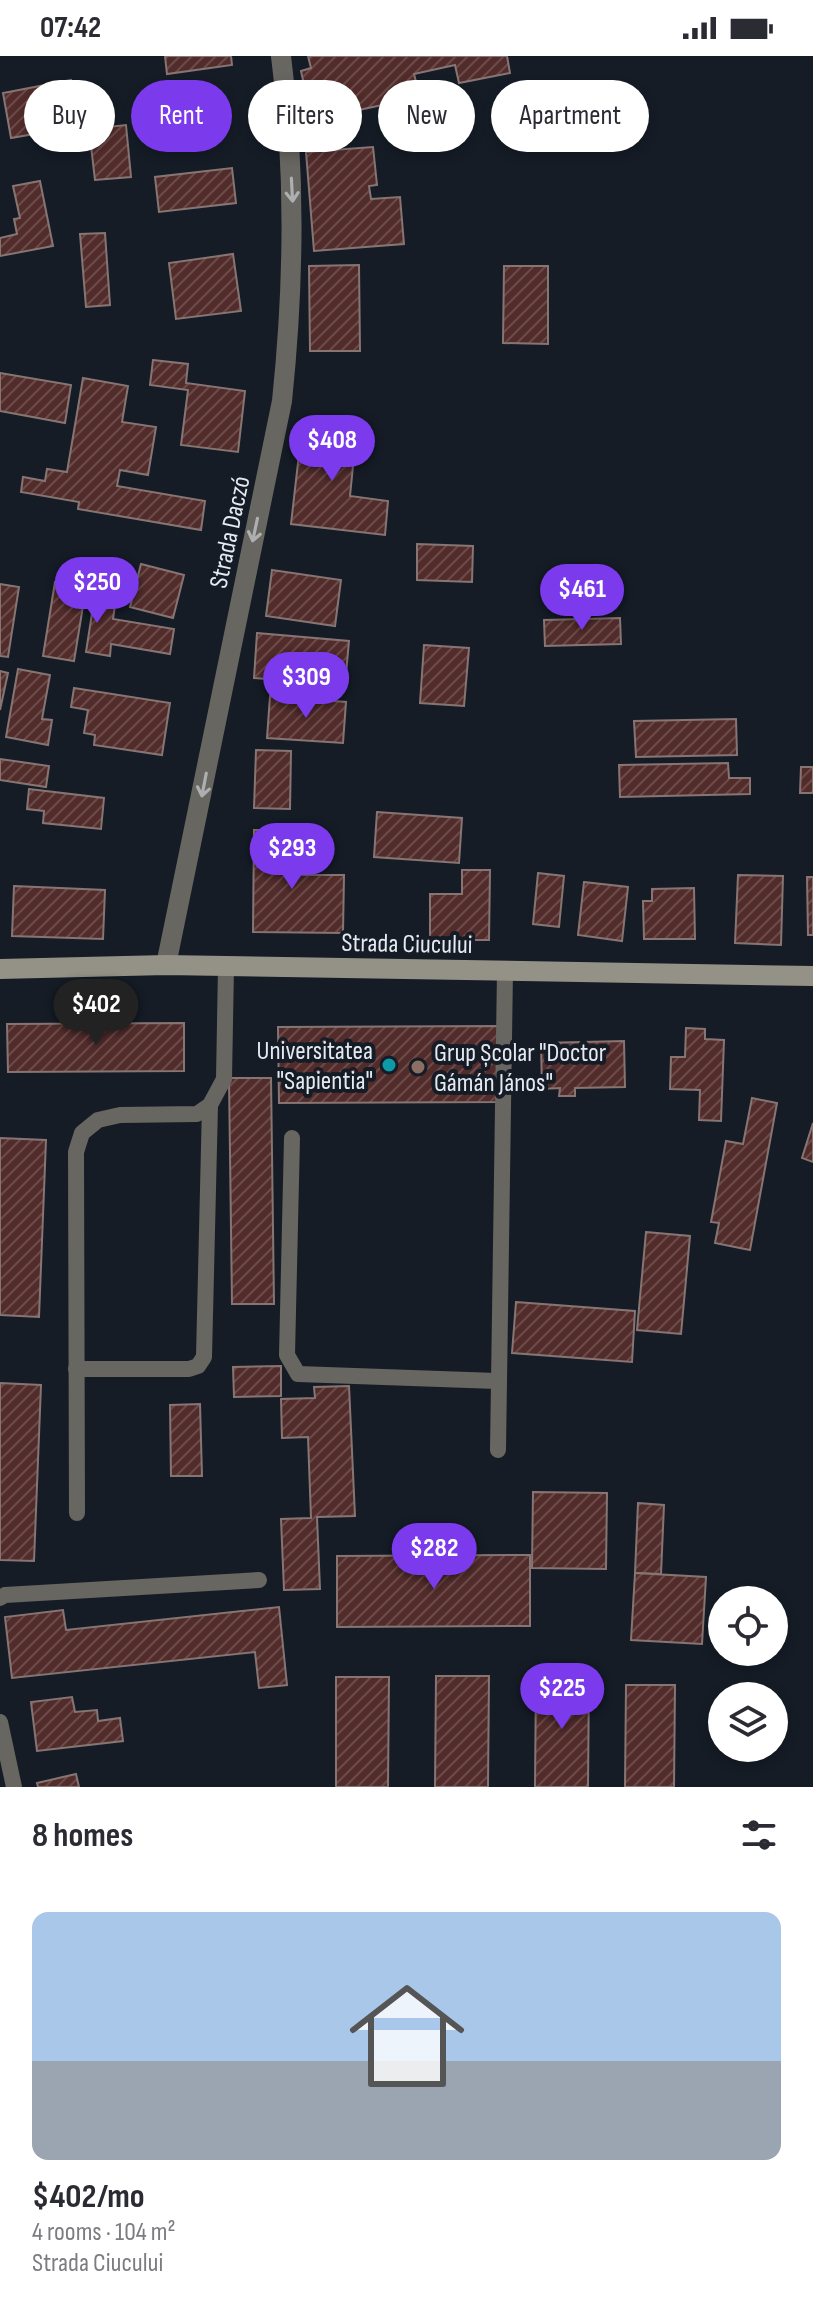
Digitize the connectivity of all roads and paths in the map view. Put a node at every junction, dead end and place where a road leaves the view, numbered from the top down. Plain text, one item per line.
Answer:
1 (281, 56) edge
2 (166, 965) junction
3 (226, 967) junction
4 (0, 969) edge
5 (505, 970) junction
6 (813, 976) edge
7 (210, 1105) junction
8 (292, 1138) dead end
9 (76, 1369) junction
10 (497, 1381) junction
11 (498, 1450) dead end
12 (77, 1513) dead end
13 (259, 1580) dead end
14 (0, 1598) edge
15 (0, 1722) edge
16 (14, 1787) edge

1 -> 2 street, Strada Daczó
2 - 3 main road, Strada Ciucului
2 - 4 main road, Strada Ciucului
3 - 5 main road, Strada Ciucului
3 - 7 lane
5 - 6 main road, Strada Ciucului
5 - 10 lane
7 - 9 lane
7 - 9 lane
8 - 10 lane
9 - 12 lane
10 - 11 lane
13 - 14 lane
15 - 16 lane

